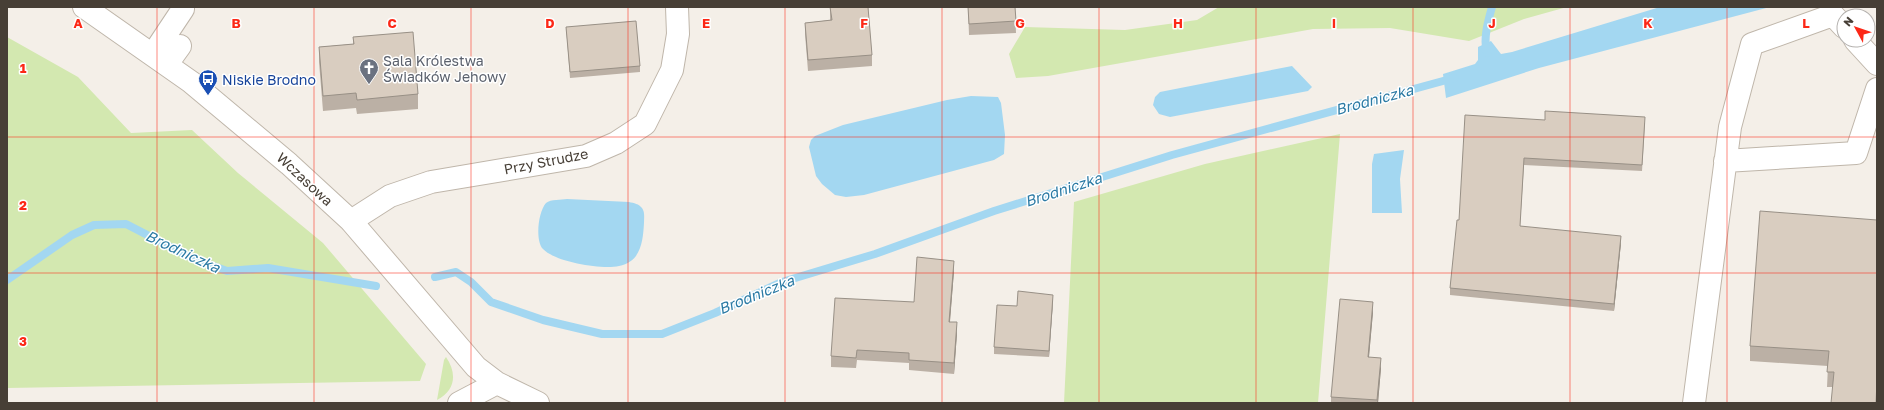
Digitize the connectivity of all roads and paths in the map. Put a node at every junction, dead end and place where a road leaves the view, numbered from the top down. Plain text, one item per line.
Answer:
1 (84, 7) edge
2 (677, 7) edge
3 (183, 9) dead end
4 (1836, 18) edge
5 (180, 46) dead end
6 (1863, 48) edge
7 (160, 59) junction
8 (1877, 64) edge
9 (1877, 89) edge
10 (1726, 161) junction
11 (350, 221) junction
12 (497, 383) junction
13 (459, 403) edge
14 (538, 403) edge
15 (1694, 403) edge

1 - 7 street, Wczasowa
2 - 11 street, Przy Strudze
3 - 7 street
4 - 10 street
5 - 7 street
6 - 8 street
7 - 11 street, Wczasowa
9 - 10 street
10 - 15 street
11 - 12 street, Wczasowa
12 - 13 street
12 - 14 street

